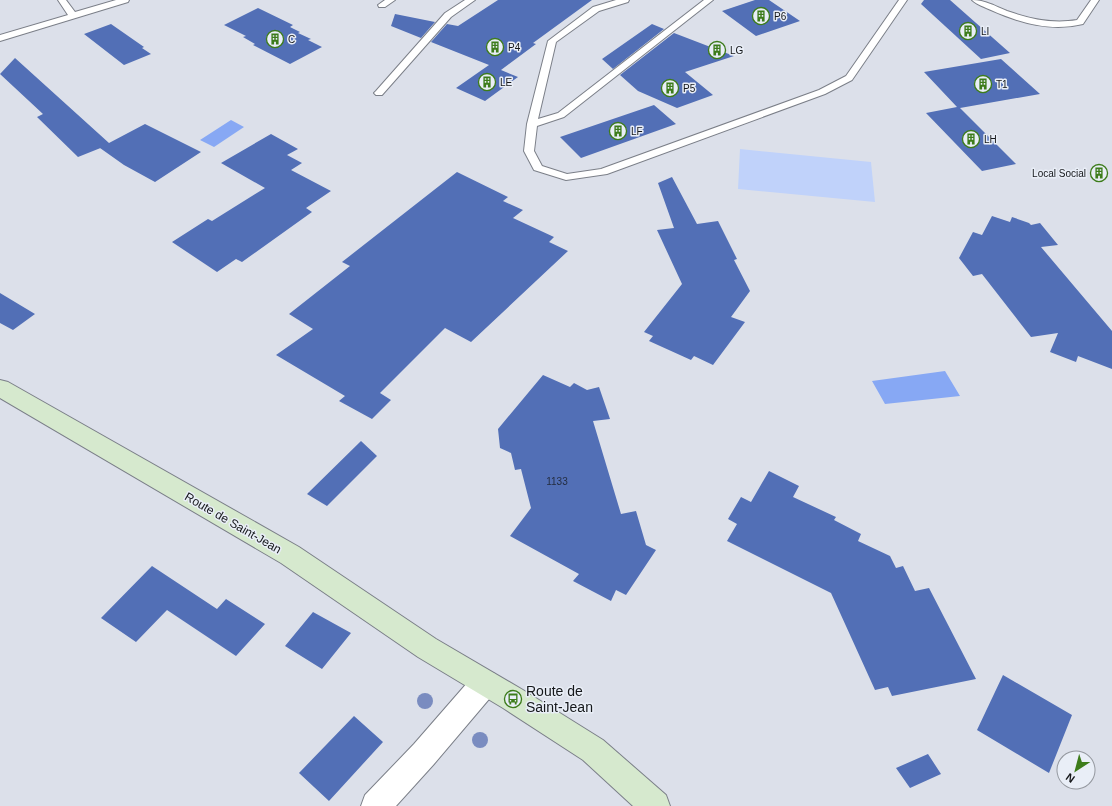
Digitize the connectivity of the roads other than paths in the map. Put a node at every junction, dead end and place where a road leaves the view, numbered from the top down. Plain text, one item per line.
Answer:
1 (62, 0) edge
2 (125, 0) edge
3 (391, 0) edge
4 (471, 0) edge
5 (625, 0) edge
6 (709, 0) edge
7 (903, 0) edge
8 (976, 0) edge
9 (1095, 0) edge
10 (382, 5) dead end
11 (73, 15) junction
12 (0, 38) edge
13 (380, 93) dead end
14 (532, 124) junction
15 (0, 388) edge
16 (485, 683) junction
17 (376, 806) edge
18 (655, 806) edge

1 - 11 lane
2 - 11 lane
3 - 10 lane
4 - 13 lane
5 - 14 lane
6 - 14 lane
7 - 14 lane
8 - 9 lane
11 - 12 lane
15 - 16 street, Route de Saint-Jean
16 - 17 street
16 - 18 street, Route de Saint-Jean

